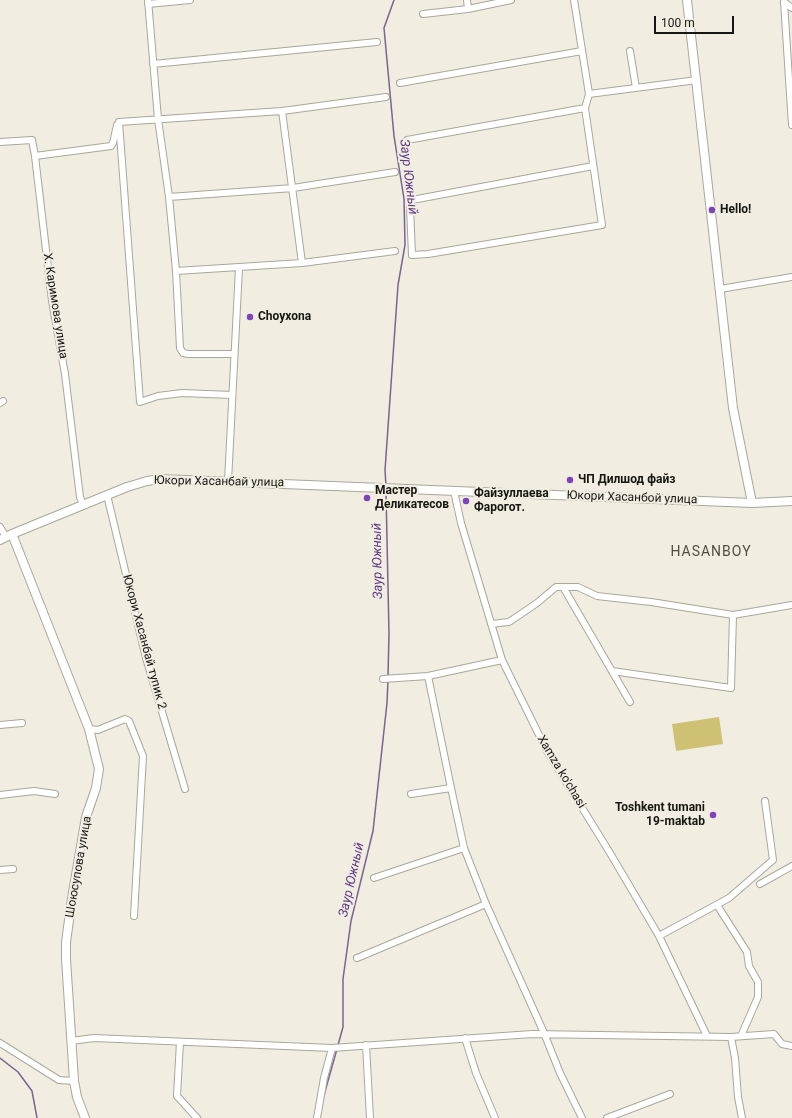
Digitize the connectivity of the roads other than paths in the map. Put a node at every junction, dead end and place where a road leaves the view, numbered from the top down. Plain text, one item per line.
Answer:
1 (190, 0) edge
2 (467, 0) edge
3 (511, 0) edge
4 (574, 0) edge
5 (687, 0) edge
6 (148, 2) edge
7 (792, 8) edge
8 (468, 9) junction
9 (423, 14) dead end
10 (378, 42) dead end
11 (582, 51) junction
12 (630, 51) dead end
13 (153, 64) junction
14 (697, 80) junction
15 (400, 83) dead end
16 (636, 88) junction
17 (589, 94) junction
18 (386, 97) dead end
19 (585, 108) junction
20 (282, 111) junction
21 (158, 119) junction
22 (119, 122) junction
23 (792, 126) edge
24 (407, 140) dead end
25 (0, 142) edge
26 (113, 143) junction
27 (120, 145) junction
28 (36, 156) junction
29 (593, 166) junction
30 (395, 172) dead end
31 (293, 188) junction
32 (169, 197) junction
33 (395, 251) dead end
34 (302, 263) junction
35 (239, 268) junction
36 (176, 271) junction
37 (792, 277) edge
38 (720, 289) junction
39 (234, 354) junction
40 (232, 395) junction
41 (228, 481) junction
42 (377, 487) joint
43 (454, 491) junction
44 (107, 495) junction
45 (792, 501) edge
46 (752, 503) junction
47 (83, 504) junction
48 (0, 527) edge
49 (6, 537) edge
50 (563, 587) junction
51 (792, 604) edge
52 (733, 615) junction
53 (491, 624) junction
54 (502, 660) junction
55 (612, 671) junction
56 (428, 676) junction
57 (383, 679) dead end
58 (630, 702) dead end
59 (22, 723) dead end
60 (0, 725) edge
61 (88, 729) junction
62 (451, 788) junction
63 (185, 789) dead end
64 (55, 794) dead end
65 (411, 794) dead end
66 (0, 795) edge
67 (765, 802) dead end
68 (464, 848) junction
69 (792, 866) edge
70 (13, 869) dead end
71 (0, 870) edge
72 (374, 878) dead end
73 (760, 884) dead end
74 (486, 904) junction
75 (717, 905) junction
76 (134, 916) dead end
77 (659, 936) junction
78 (356, 958) dead end
79 (544, 1034) junction
80 (707, 1036) junction
81 (741, 1036) junction
82 (731, 1037) junction
83 (464, 1038) junction
84 (71, 1041) junction
85 (180, 1042) junction
86 (0, 1043) edge
87 (366, 1045) junction
88 (792, 1046) edge
89 (332, 1048) junction
90 (74, 1081) junction
91 (670, 1094) dead end
92 (85, 1118) edge
93 (197, 1118) edge
94 (317, 1118) edge
95 (370, 1118) edge
96 (496, 1118) edge
97 (582, 1118) edge
98 (607, 1118) edge
99 (742, 1118) edge

1 - 6 street
2 - 8 street
3 - 8 street
4 - 11 street
5 - 14 street
6 - 13 street
7 - 23 street
8 - 9 street
10 - 13 street
11 - 15 street
11 - 17 street
12 - 16 street
13 - 21 street
14 - 16 street
14 - 38 street
16 - 17 street
17 - 19 street
18 - 20 street
19 - 24 street
19 - 29 street
20 - 21 street
20 - 31 street
21 - 22 street
21 - 32 street
22 - 26 street
22 - 27 street
25 - 28 street, Х. Каримова улица
26 - 27 street
26 - 28 street
27 - 40 street
28 - 47 street, Х. Каримова улица
29 - 29 street
30 - 31 street
31 - 32 street
31 - 34 street
32 - 36 street
33 - 34 street
34 - 35 street
35 - 36 street
35 - 39 street
36 - 39 street
37 - 38 street
38 - 46 street
39 - 40 street
40 - 41 street
41 - 42 street, Юкори Хасанбай улица
41 - 44 street, Юкори Хасанбай улица
42 - 43 street, Юкори Хасанбой улица
43 - 46 street, Юкори Хасанбой улица
43 - 53 street, Xamza ko'chasi
44 - 47 street, Юкори Хасанбай улица
44 - 63 street, Юкори Хасанбай тупик 2
45 - 46 street, Юкори Хасанбой улица
47 - 49 street, Юкори Хасанбай улица
48 - 49 street
49 - 61 street, Шоюсупова улица
50 - 52 street
50 - 53 street
50 - 55 street
51 - 52 street
52 - 55 street
53 - 54 street, Xamza ko'chasi
54 - 56 street
54 - 77 street, Xamza ko'chasi
55 - 58 street
56 - 57 street
56 - 62 street
59 - 60 street
61 - 76 street
61 - 84 street, Шоюсупова улица
62 - 65 street
62 - 68 street
64 - 66 street
67 - 75 street
68 - 72 street
68 - 74 street
69 - 73 street
70 - 71 street
74 - 78 street
74 - 79 street
75 - 77 street
75 - 81 street
77 - 80 street, Xamza ko'chasi
79 - 80 street
79 - 83 street
79 - 97 street
80 - 82 street
81 - 82 street
81 - 88 street
82 - 99 street
83 - 87 street
83 - 96 street
84 - 85 street
84 - 90 street, Шоюсупова улица
85 - 89 street
85 - 93 street
86 - 90 street
87 - 89 street
87 - 95 street
89 - 94 street
90 - 92 street, Шоюсупова улица
91 - 98 street

